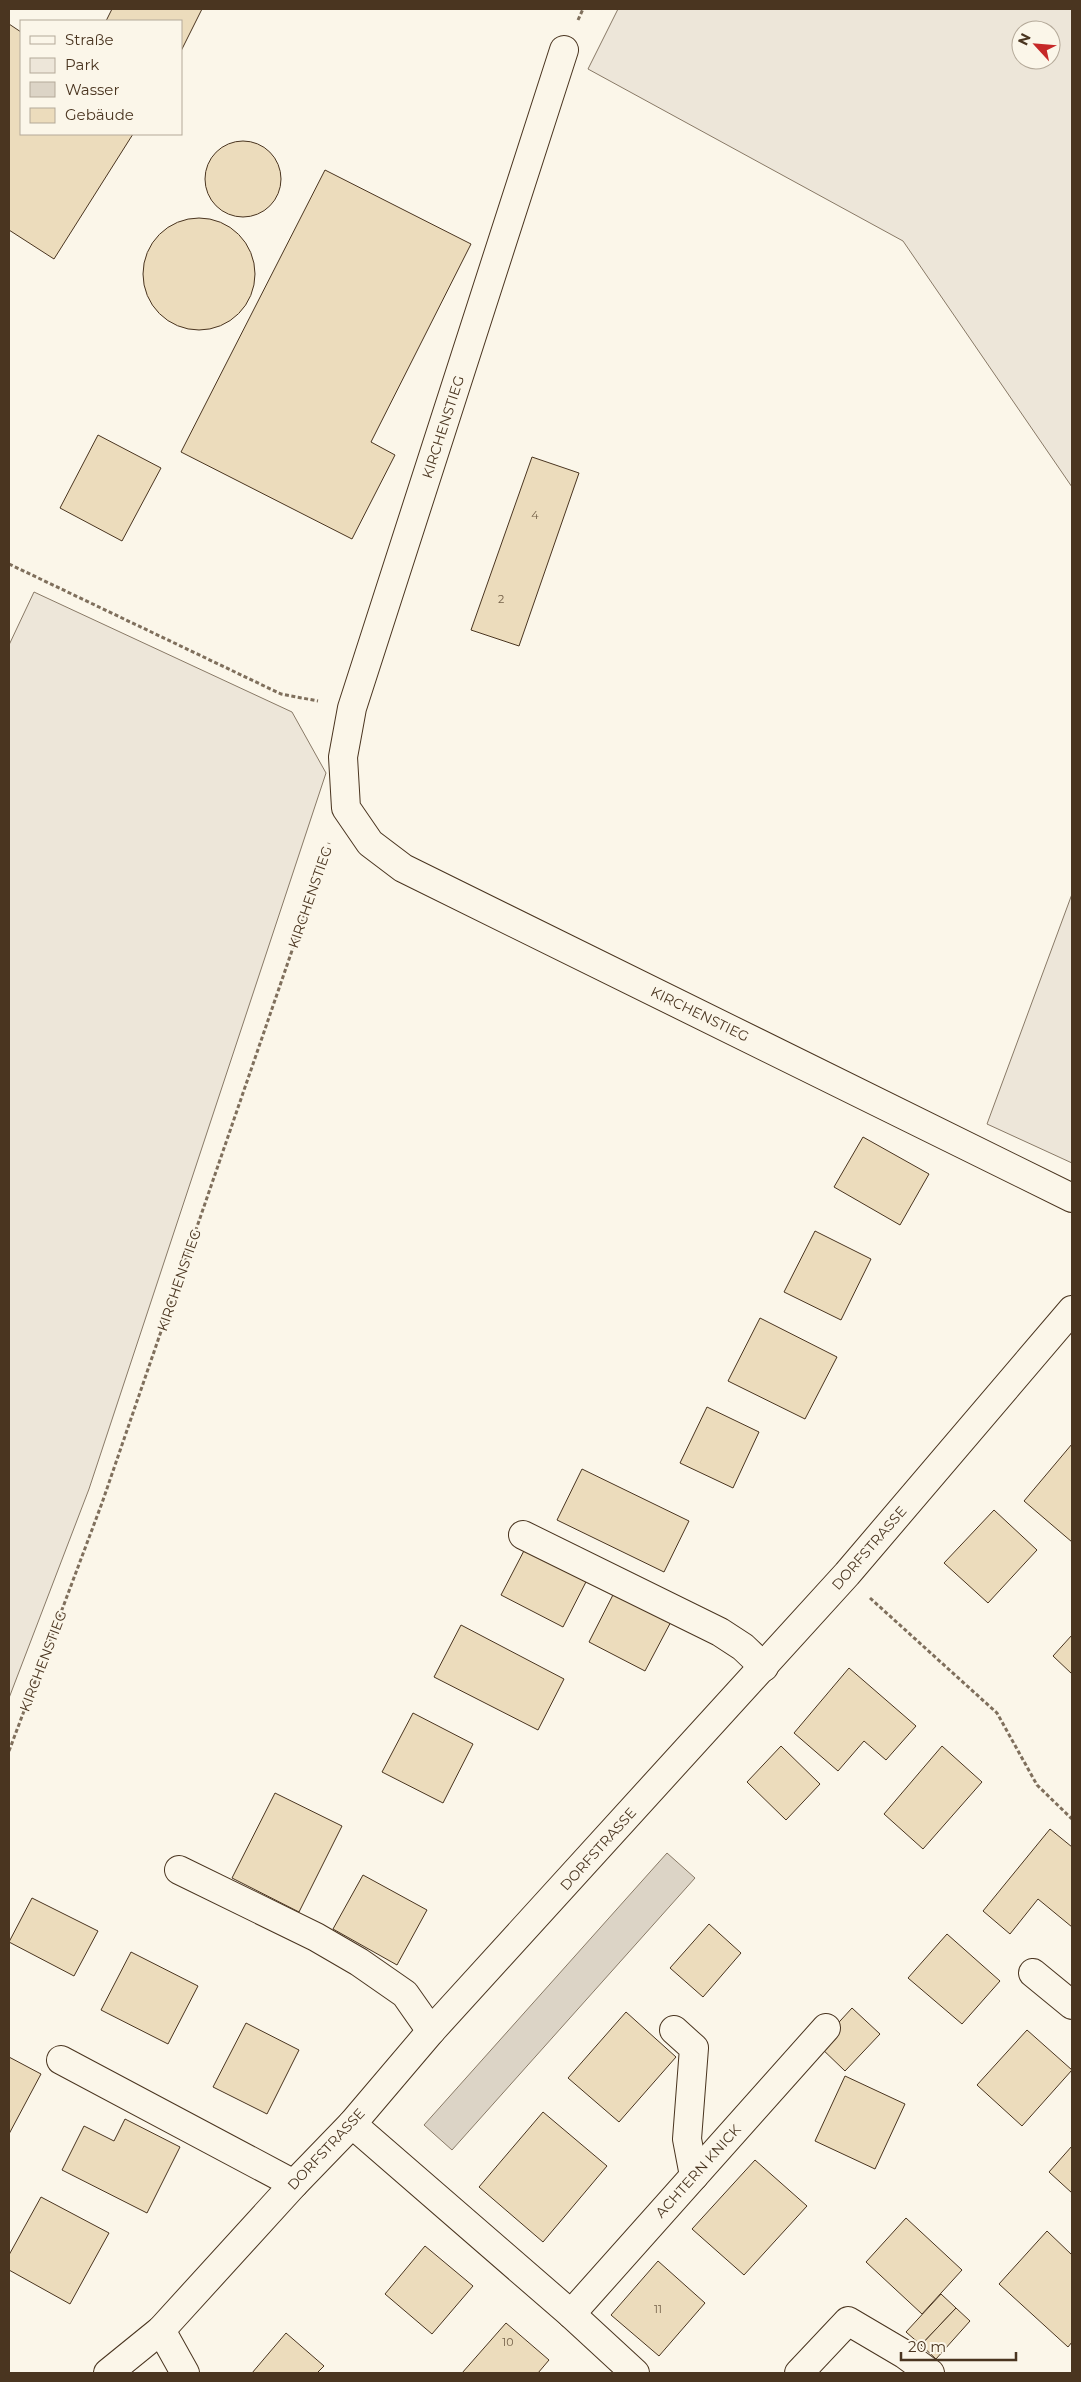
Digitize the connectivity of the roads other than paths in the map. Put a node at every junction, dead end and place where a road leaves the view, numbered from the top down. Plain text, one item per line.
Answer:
1 (564, 50) dead end
2 (1072, 1198) edge
3 (1072, 1310) edge
4 (523, 1535) dead end
5 (764, 1667) junction
6 (179, 1870) dead end
7 (1033, 1972) dead end
8 (1072, 2005) edge
9 (826, 2028) dead end
10 (674, 2030) dead end
11 (431, 2031) junction
12 (61, 2060) dead end
13 (352, 2124) junction
14 (694, 2176) junction
15 (294, 2184) junction
16 (571, 2314) junction
17 (162, 2330) junction
18 (807, 2365) edge
19 (108, 2373) edge
20 (185, 2373) edge
21 (635, 2373) edge
22 (930, 2373) edge

1 - 2 street, KIRCHENSTIEG
3 - 5 street, DORFSTRASSE
4 - 5 street
5 - 11 street, DORFSTRASSE
6 - 11 street
7 - 8 street
9 - 14 street, ACHTERN KNICK
10 - 14 street
11 - 13 street, DORFSTRASSE
12 - 15 street
13 - 15 street, DORFSTRASSE
13 - 16 street
14 - 16 street, ACHTERN KNICK
15 - 17 street, DORFSTRASSE
16 - 21 street
17 - 19 street, DORFSTRASSE
17 - 20 street
18 - 22 street

